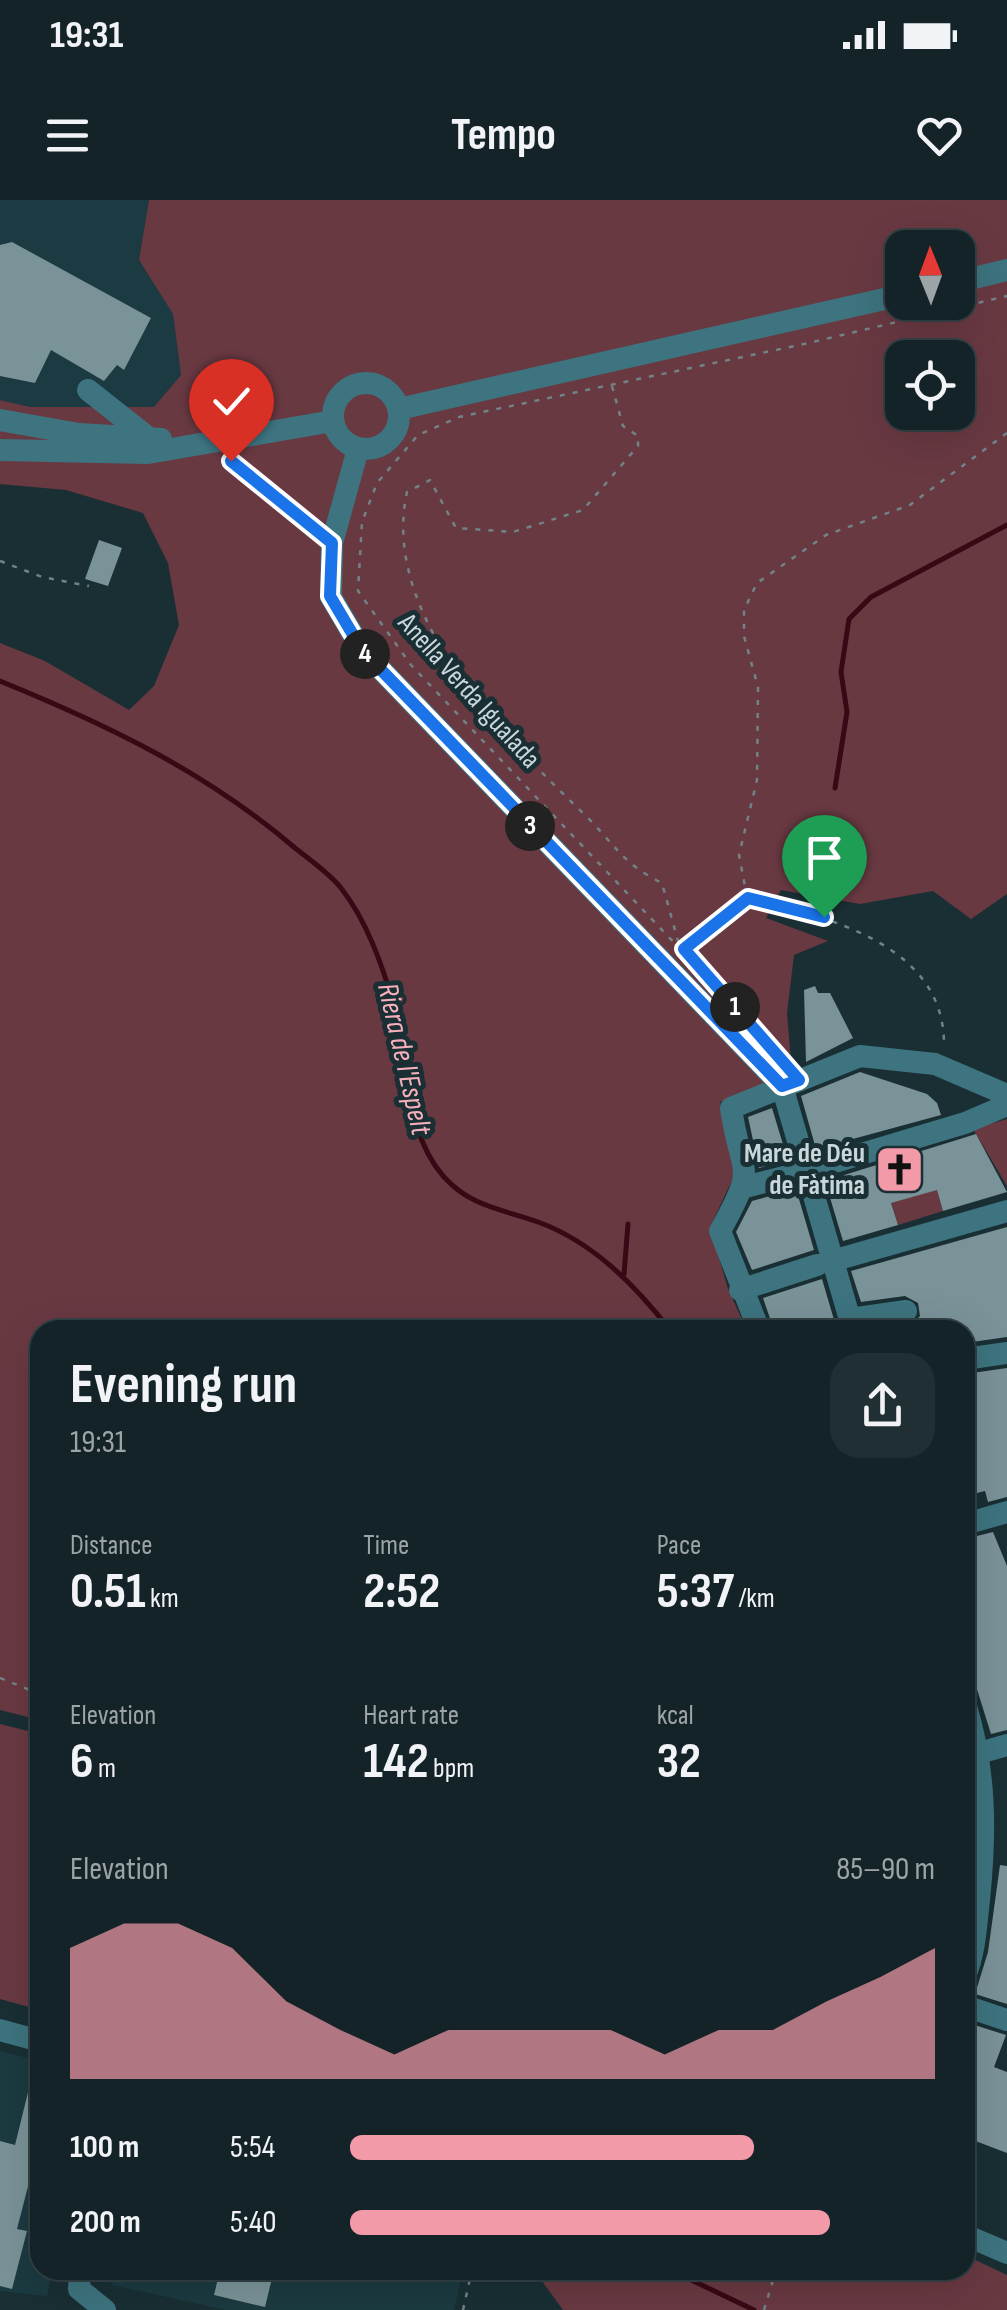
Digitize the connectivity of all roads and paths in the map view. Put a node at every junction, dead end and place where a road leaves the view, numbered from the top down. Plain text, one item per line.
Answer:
1 (1007, 270) edge
2 (975, 278) edge
3 (1007, 296) edge
4 (885, 299) edge
5 (612, 386) dead end
6 (88, 390) dead end
7 (399, 409) junction
8 (0, 420) edge
9 (333, 421) junction
10 (1007, 433) edge
11 (0, 438) edge
12 (143, 446) junction
13 (358, 449) junction
14 (0, 450) edge
15 (211, 462) dead end
16 (332, 543) junction
17 (0, 561) edge
18 (89, 586) dead end
19 (748, 898) junction
20 (678, 942) junction
21 (684, 949) junction
22 (744, 1018) dead end
23 (940, 1065) junction
24 (782, 1086) junction
25 (1007, 1095) edge
26 (1007, 1104) edge
27 (800, 1173) junction
28 (745, 1187) junction
29 (1007, 1211) edge
30 (824, 1263) junction
31 (740, 1290) junction
32 (906, 1310) dead end
33 (754, 1320) edge
34 (850, 1320) edge
35 (870, 1320) edge
36 (1007, 1353) edge
37 (975, 1358) edge
38 (1005, 1520) edge
39 (975, 1523) edge
40 (0, 1678) edge
41 (30, 1690) edge
42 (975, 1736) edge
43 (1007, 1746) edge
44 (980, 1753) junction
45 (975, 1937) edge
46 (975, 2009) edge
47 (1007, 2020) edge
48 (0, 2030) edge
49 (30, 2038) edge
50 (975, 2240) edge
51 (1007, 2254) edge
52 (79, 2280) edge
53 (470, 2280) edge
54 (772, 2280) edge
55 (105, 2310) edge
56 (463, 2310) edge
57 (764, 2310) edge

1 - 2 street
3 - 20 path, Anella Verda Igualada
4 - 7 street
5 - 20 path
6 - 12 street
7 - 9 street
7 - 13 street
8 - 12 street
9 - 12 street
9 - 13 street
10 - 19 path
11 - 12 street
12 - 14 street
13 - 16 street
15 - 16 path
16 - 24 street
17 - 18 path
19 - 21 path
19 - 23 path
20 - 21 path, Anella Verda Igualada
21 - 22 path, Anella Verda Igualada
23 - 24 street
23 - 25 street
24 - 27 street
24 - 28 street
26 - 27 street
27 - 28 street
27 - 30 street
28 - 31 street
29 - 30 street
30 - 31 street
30 - 34 street
31 - 33 street
32 - 35 street
36 - 37 street
38 - 39 street
40 - 41 path
42 - 44 street
43 - 44 street
44 - 45 street
46 - 47 street
48 - 49 street
50 - 51 street
52 - 55 street
53 - 56 path
54 - 57 path

